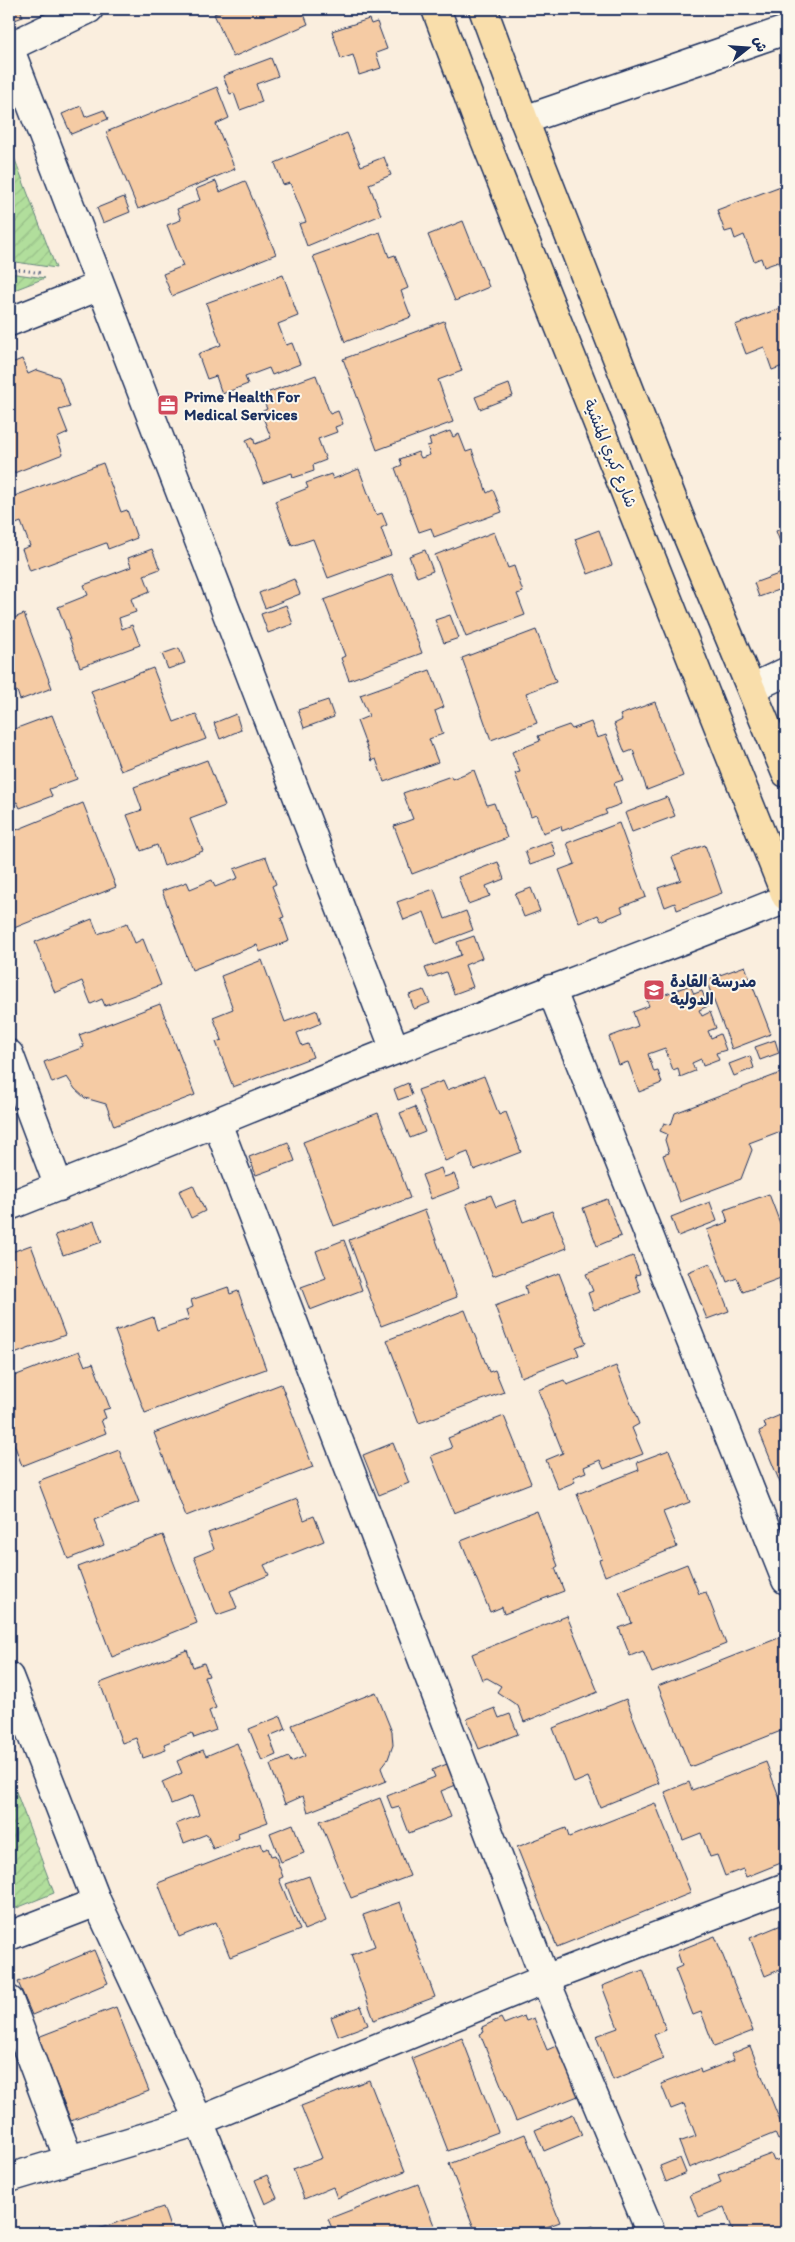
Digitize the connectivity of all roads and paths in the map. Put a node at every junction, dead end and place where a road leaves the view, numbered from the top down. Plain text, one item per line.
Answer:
1 (89, 9) edge
2 (436, 9) edge
3 (483, 9) edge
4 (786, 30) edge
5 (9, 47) edge
6 (524, 120) junction
7 (9, 268) edge
8 (46, 274) dead end
9 (100, 286) junction
10 (9, 322) edge
11 (786, 672) edge
12 (752, 688) junction
13 (786, 773) edge
14 (786, 898) edge
15 (551, 989) junction
16 (395, 1050) junction
17 (9, 1054) edge
18 (217, 1123) junction
19 (59, 1186) junction
20 (9, 1206) edge
21 (786, 1580) edge
22 (9, 1677) edge
23 (786, 1888) edge
24 (97, 1902) junction
25 (9, 1936) edge
26 (545, 1979) junction
27 (9, 2000) edge
28 (199, 2121) junction
29 (68, 2160) junction
30 (9, 2178) edge
31 (244, 2233) edge
32 (651, 2233) edge

1 - 5 street
2 - 14 main road, شارع كبري المنشية
3 - 6 main road
4 - 6 street
5 - 9 street
6 - 12 main road
7 - 8 path
9 - 10 street
9 - 16 street
11 - 12 street
12 - 13 main road
14 - 15 street
15 - 16 street
15 - 21 street
16 - 18 street
17 - 19 street
18 - 19 street
18 - 26 street
19 - 20 street
22 - 24 street
23 - 26 street
24 - 25 street
24 - 28 street
26 - 28 street
26 - 32 street
27 - 29 street
28 - 29 street
28 - 31 street
29 - 30 street

